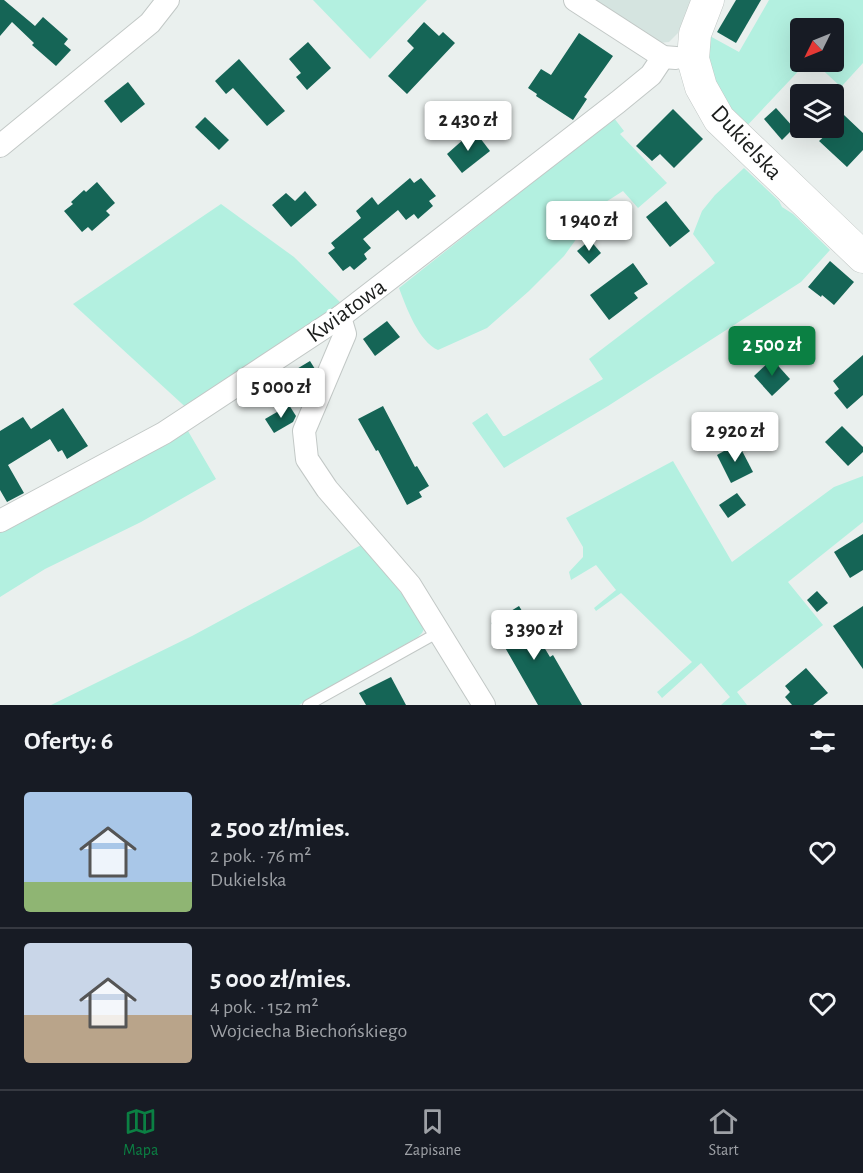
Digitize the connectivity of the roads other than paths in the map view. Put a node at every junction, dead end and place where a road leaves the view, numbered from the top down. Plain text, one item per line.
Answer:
1 (168, 0) edge
2 (575, 0) edge
3 (708, 0) edge
4 (678, 58) junction
5 (0, 146) edge
6 (863, 257) edge
7 (340, 317) junction
8 (0, 521) edge
9 (440, 632) junction
10 (308, 705) edge
11 (484, 705) edge

1 - 5 street
2 - 4 street
3 - 4 main road, Dukielska
4 - 6 main road, Dukielska
4 - 7 street, Kwiatowa
7 - 8 street, Kwiatowa
7 - 9 street
9 - 10 lane
9 - 11 street

